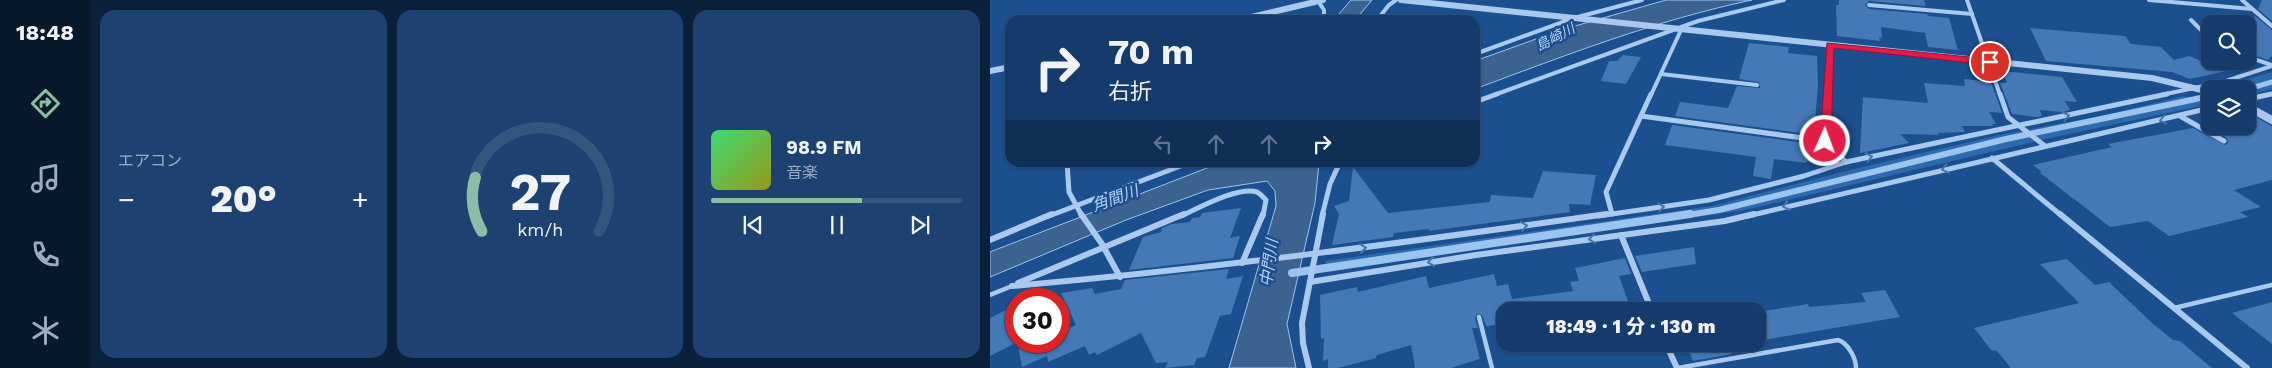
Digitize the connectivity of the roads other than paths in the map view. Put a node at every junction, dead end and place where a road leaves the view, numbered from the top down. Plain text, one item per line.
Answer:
1 (1396, 0) edge
2 (1401, 0) edge
3 (1642, 0) edge
4 (1784, 0) edge
5 (1967, 0) edge
6 (2149, 0) edge
7 (2242, 0) edge
8 (1321, 1) edge
9 (1869, 5) dead end
10 (2252, 9) junction
11 (1972, 14) junction
12 (1260, 15) edge
13 (1324, 15) edge
14 (1381, 15) edge
15 (1574, 18) junction
16 (2191, 20) dead end
17 (2272, 26) edge
18 (1677, 30) junction
19 (2201, 30) edge
20 (1830, 45) junction
21 (1480, 52) edge
22 (2256, 60) edge
23 (1990, 62) junction
24 (2272, 66) edge
25 (1005, 69) edge
26 (990, 71) edge
27 (1661, 74) junction
28 (1758, 85) dead end
29 (2198, 88) junction
30 (2201, 89) edge
31 (2272, 94) edge
32 (2256, 97) edge
33 (1480, 100) edge
34 (2201, 110) edge
35 (2256, 112) edge
36 (1641, 116) junction
37 (2180, 116) junction
38 (2272, 120) edge
39 (2018, 126) junction
40 (1825, 141) junction
41 (2224, 141) dead end
42 (2045, 146) junction
43 (1992, 158) junction
44 (1846, 162) junction
45 (1067, 167) edge
46 (1179, 167) edge
47 (1338, 167) edge
48 (1077, 206) junction
49 (1612, 214) junction
50 (1621, 235) junction
51 (990, 240) edge
52 (1103, 245) junction
53 (1315, 255) junction
54 (1242, 263) junction
55 (1120, 276) junction
56 (1310, 282) junction
57 (2272, 285) edge
58 (1012, 286) junction
59 (990, 294) edge
60 (1648, 302) edge
61 (2174, 308) junction
62 (1479, 317) dead end
63 (1670, 352) edge
64 (1309, 368) edge
65 (1492, 368) edge
66 (1678, 368) edge
67 (1856, 368) edge
68 (2247, 368) edge

1 - 14 street
2 - 15 street
3 - 15 street
4 - 18 street
5 - 11 street
6 - 10 street
7 - 10 street
8 - 12 street
8 - 13 street
9 - 11 street
10 - 17 street
11 - 23 street
15 - 18 street
15 - 21 street
16 - 19 street
18 - 20 street
18 - 27 street
18 - 33 street
20 - 23 street
20 - 40 street
22 - 24 street
23 - 29 street
23 - 39 street
24 - 29 street
25 - 26 street
27 - 28 street
27 - 36 street
29 - 30 street
39 -> 29 street
31 - 32 street
34 - 37 street
35 - 38 street
36 - 40 street
36 - 49 street
37 - 41 street
37 -> 42 street
39 - 42 street
44 -> 39 street
40 - 44 street
42 - 43 street
43 -> 50 street
43 - 61 street
49 -> 44 street
45 - 48 street
46 - 48 street
47 - 53 street
48 - 51 street
48 - 52 street
53 -> 49 street
50 -> 56 street
50 - 60 street
52 - 54 street
52 - 55 street
52 - 58 street
53 - 54 street
53 - 56 street
54 - 55 street
55 - 58 street
56 - 64 street
57 - 61 lane
58 - 59 lane
61 - 68 street
62 - 65 lane
63 - 66 street
66 - 67 lane

